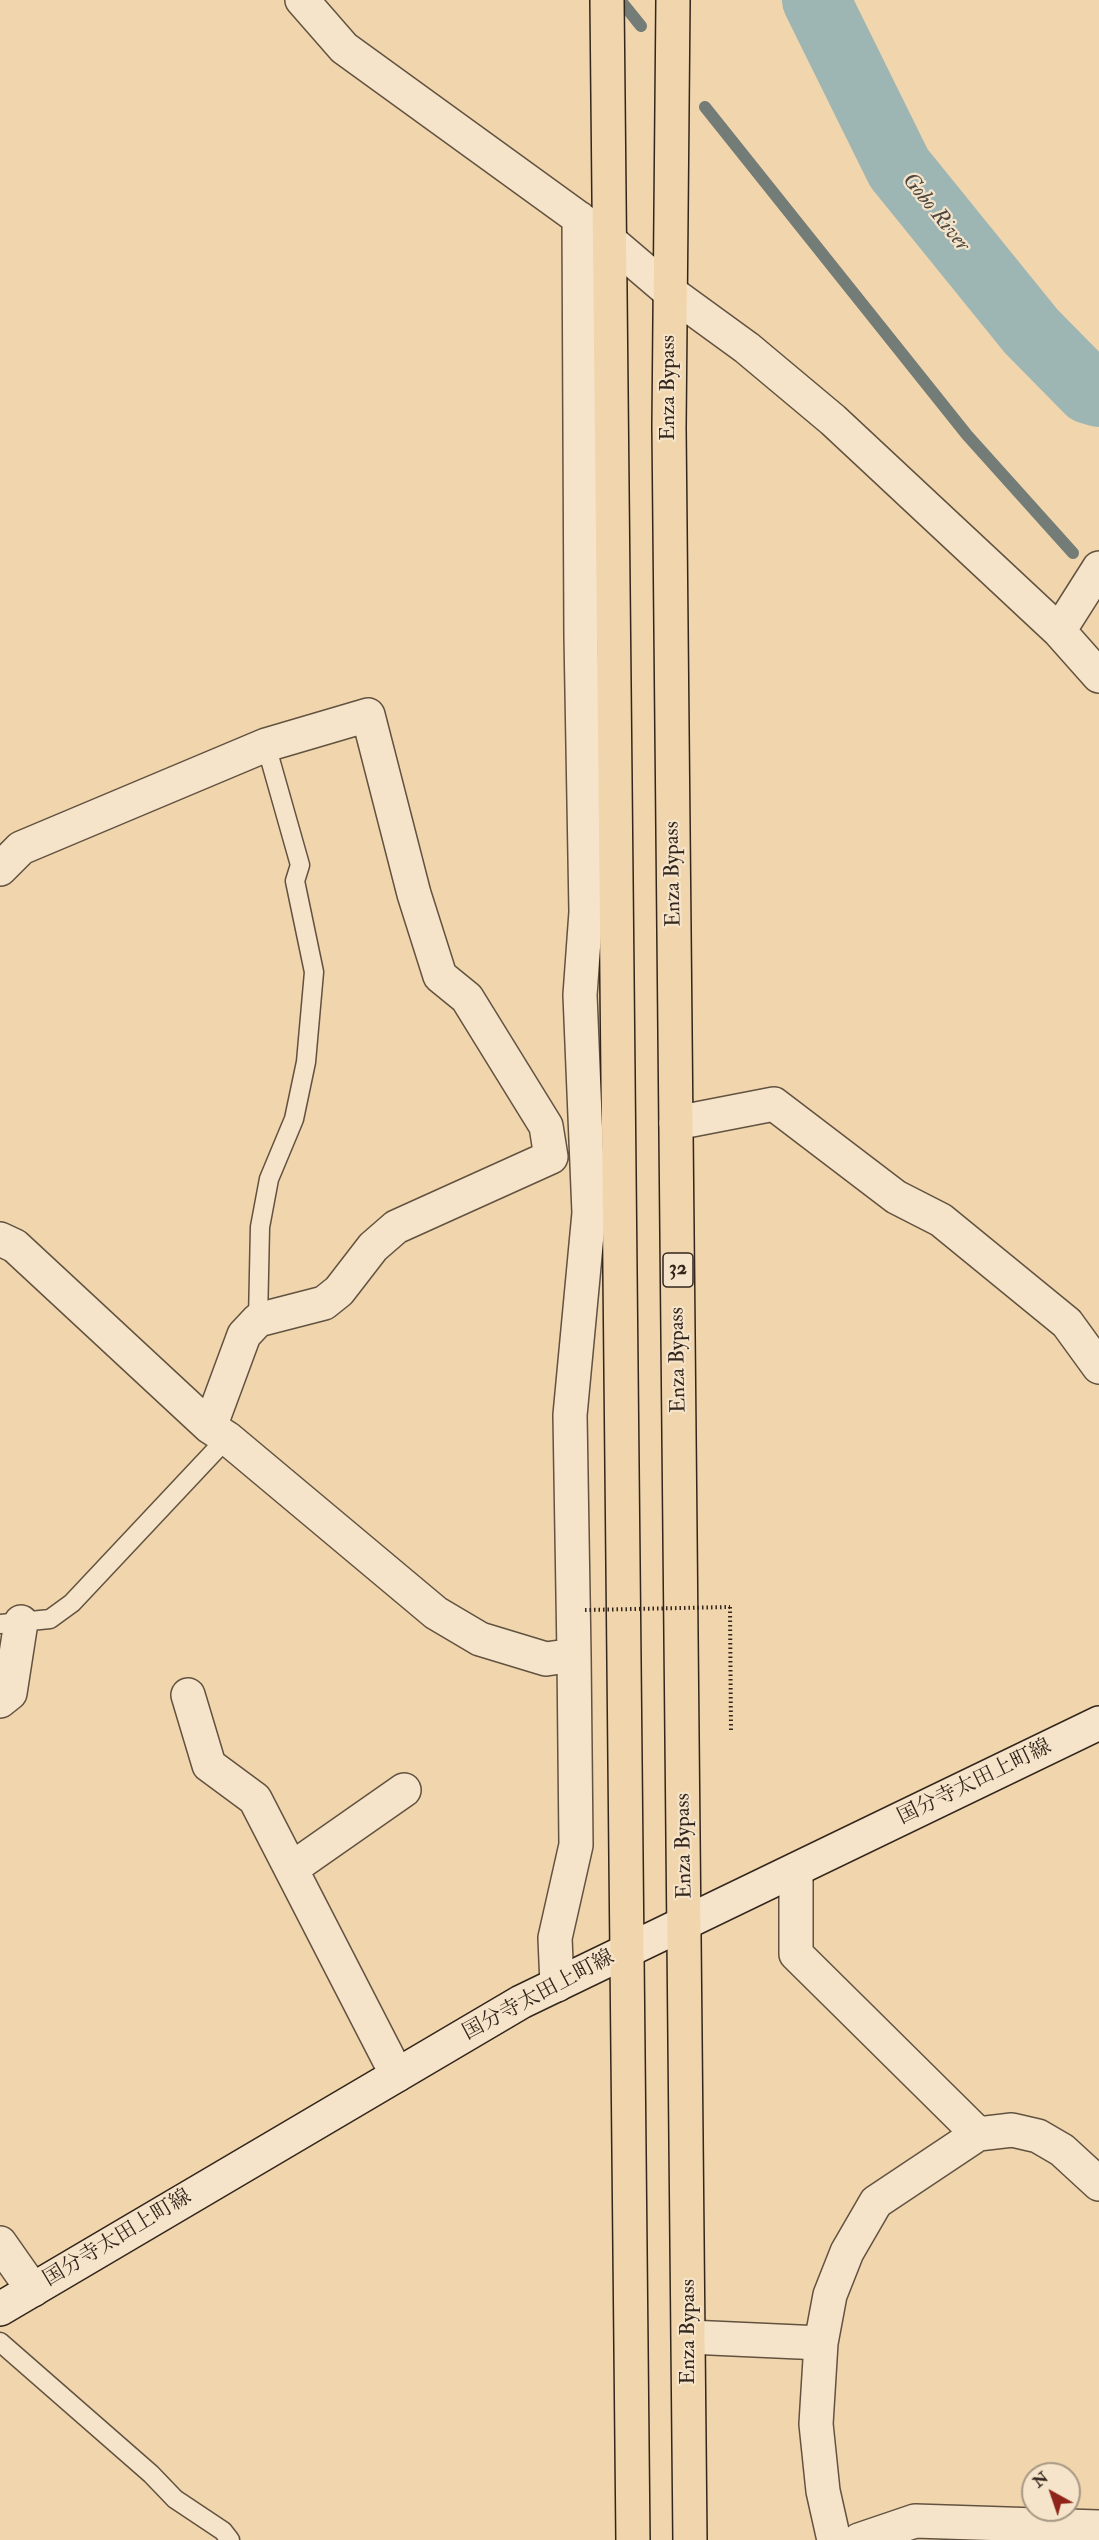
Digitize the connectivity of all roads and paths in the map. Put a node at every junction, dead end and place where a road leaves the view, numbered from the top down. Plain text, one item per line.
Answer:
1 (302, 0) edge
2 (607, 0) edge
3 (673, 0) edge
4 (579, 218) junction
5 (609, 240) junction
6 (670, 292) junction
7 (1099, 568) edge
8 (1059, 631) junction
9 (1099, 676) edge
10 (266, 745) junction
11 (0, 869) edge
12 (676, 1123) junction
13 (0, 1239) edge
14 (258, 1320) junction
15 (1099, 1367) edge
16 (218, 1432) junction
17 (585, 1610) dead end
18 (11, 1623) edge
19 (574, 1655) junction
20 (188, 1695) dead end
21 (0, 1701) edge
22 (1099, 1722) edge
23 (730, 1731) dead end
24 (404, 1790) dead end
25 (291, 1869) junction
26 (796, 1870) junction
27 (686, 1923) junction
28 (627, 1950) junction
29 (557, 1985) junction
30 (397, 2075) junction
31 (978, 2134) junction
32 (1099, 2184) edge
33 (0, 2243) edge
34 (33, 2290) junction
35 (0, 2309) edge
36 (689, 2337) junction
37 (0, 2342) edge
38 (821, 2343) junction
39 (1099, 2527) edge
40 (230, 2540) edge
41 (633, 2540) edge
42 (690, 2540) edge
43 (834, 2540) edge
44 (859, 2540) edge

1 - 4 street
2 - 5 highway
3 - 6 highway, Enza Bypass / 32
4 - 5 street
4 - 19 street
5 - 6 street
5 - 28 highway
6 - 8 street
6 - 12 highway, Enza Bypass / 32
7 - 8 street
8 - 9 street
10 - 11 street
10 - 14 lane
10 - 14 street
12 - 15 street
12 - 27 highway, Enza Bypass / 32
13 - 16 street
14 - 16 street
16 - 18 lane
16 - 19 street
17 - 23 path, bridge
18 - 21 street
19 - 29 street
20 - 25 street
22 - 26 street, 国分寺太田上町線
24 - 25 street
25 - 30 street
26 - 27 street, 国分寺太田上町線
26 - 31 street
27 - 28 street, 国分寺太田上町線
27 - 36 highway, Enza Bypass / 32
28 - 29 street, 国分寺太田上町線
28 - 41 highway
29 - 30 street, 国分寺太田上町線
30 - 34 street, 国分寺太田上町線
31 - 32 street
31 - 38 street
33 - 34 street
34 - 35 street, 国分寺太田上町線
36 - 38 street
36 - 42 highway, Enza Bypass / 32
37 - 40 lane
38 - 43 street
39 - 44 street

